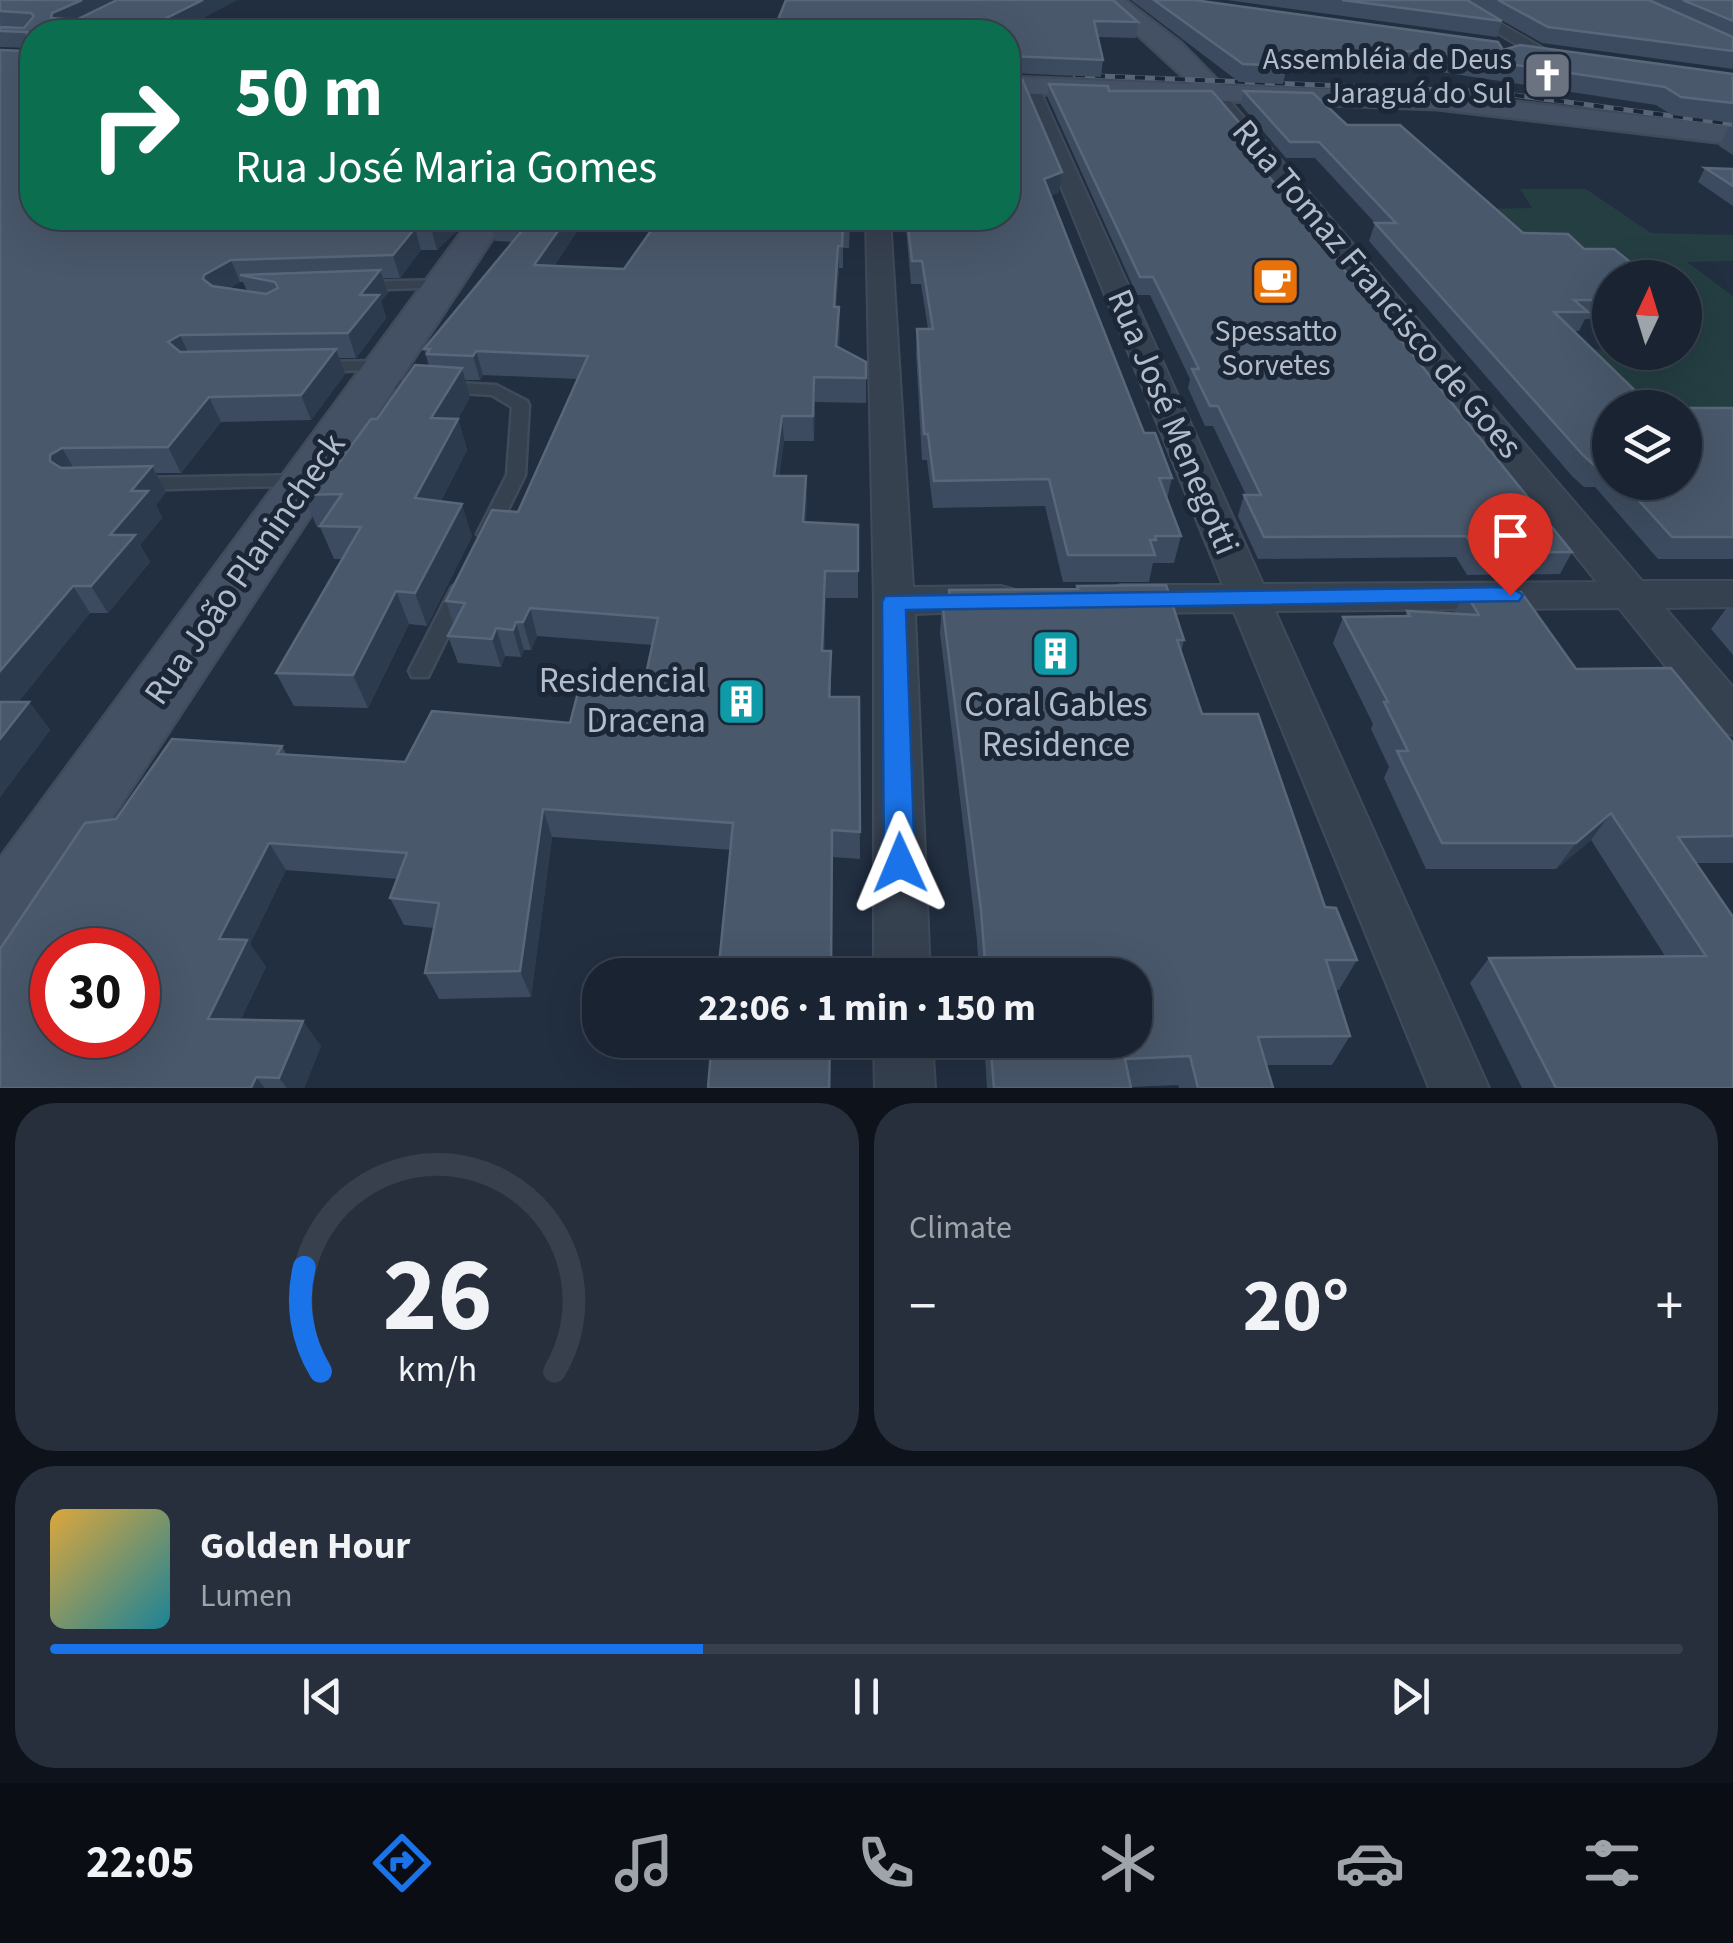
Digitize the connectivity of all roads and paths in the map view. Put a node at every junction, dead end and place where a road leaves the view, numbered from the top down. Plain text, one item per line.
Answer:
1 (1449, 0) edge
2 (1119, 6) edge
3 (1172, 48) junction
4 (1547, 55) edge
5 (1144, 62) dead end
6 (1020, 77) edge
7 (1198, 83) junction
8 (1020, 88) edge
9 (1733, 135) edge
10 (475, 230) edge
11 (878, 230) edge
12 (443, 284) junction
13 (351, 286) edge
14 (308, 367) edge
15 (380, 375) junction
16 (306, 481) junction
17 (116, 484) edge
18 (1630, 594) junction
19 (1733, 594) edge
20 (1248, 597) junction
21 (1089, 599) edge
22 (1030, 600) edge
23 (894, 602) junction
24 (420, 671) dead end
25 (1733, 718) edge
26 (0, 921) edge
27 (902, 958) edge
28 (904, 1058) edge
29 (905, 1088) edge
30 (1460, 1088) edge

1 - 4 street
2 - 3 street
3 - 5 street
3 - 7 street
6 - 7 street
7 - 9 street
7 - 18 street, Rua Tomaz Francisco de Goes
8 - 20 street, Rua José Menegotti
10 - 12 street, Rua João Planincheck
11 - 23 street
12 - 13 lane
12 - 15 street, Rua João Planincheck
14 - 15 lane
15 - 16 street, Rua João Planincheck
15 - 24 lane
16 - 17 lane
16 - 26 street, Rua João Planincheck
18 - 19 street
18 - 20 street
18 - 25 street, Rua Tomaz Francisco de Goes
20 - 21 street
20 - 30 street, Rua José Menegotti
22 - 23 street
23 - 27 street
28 - 29 street

